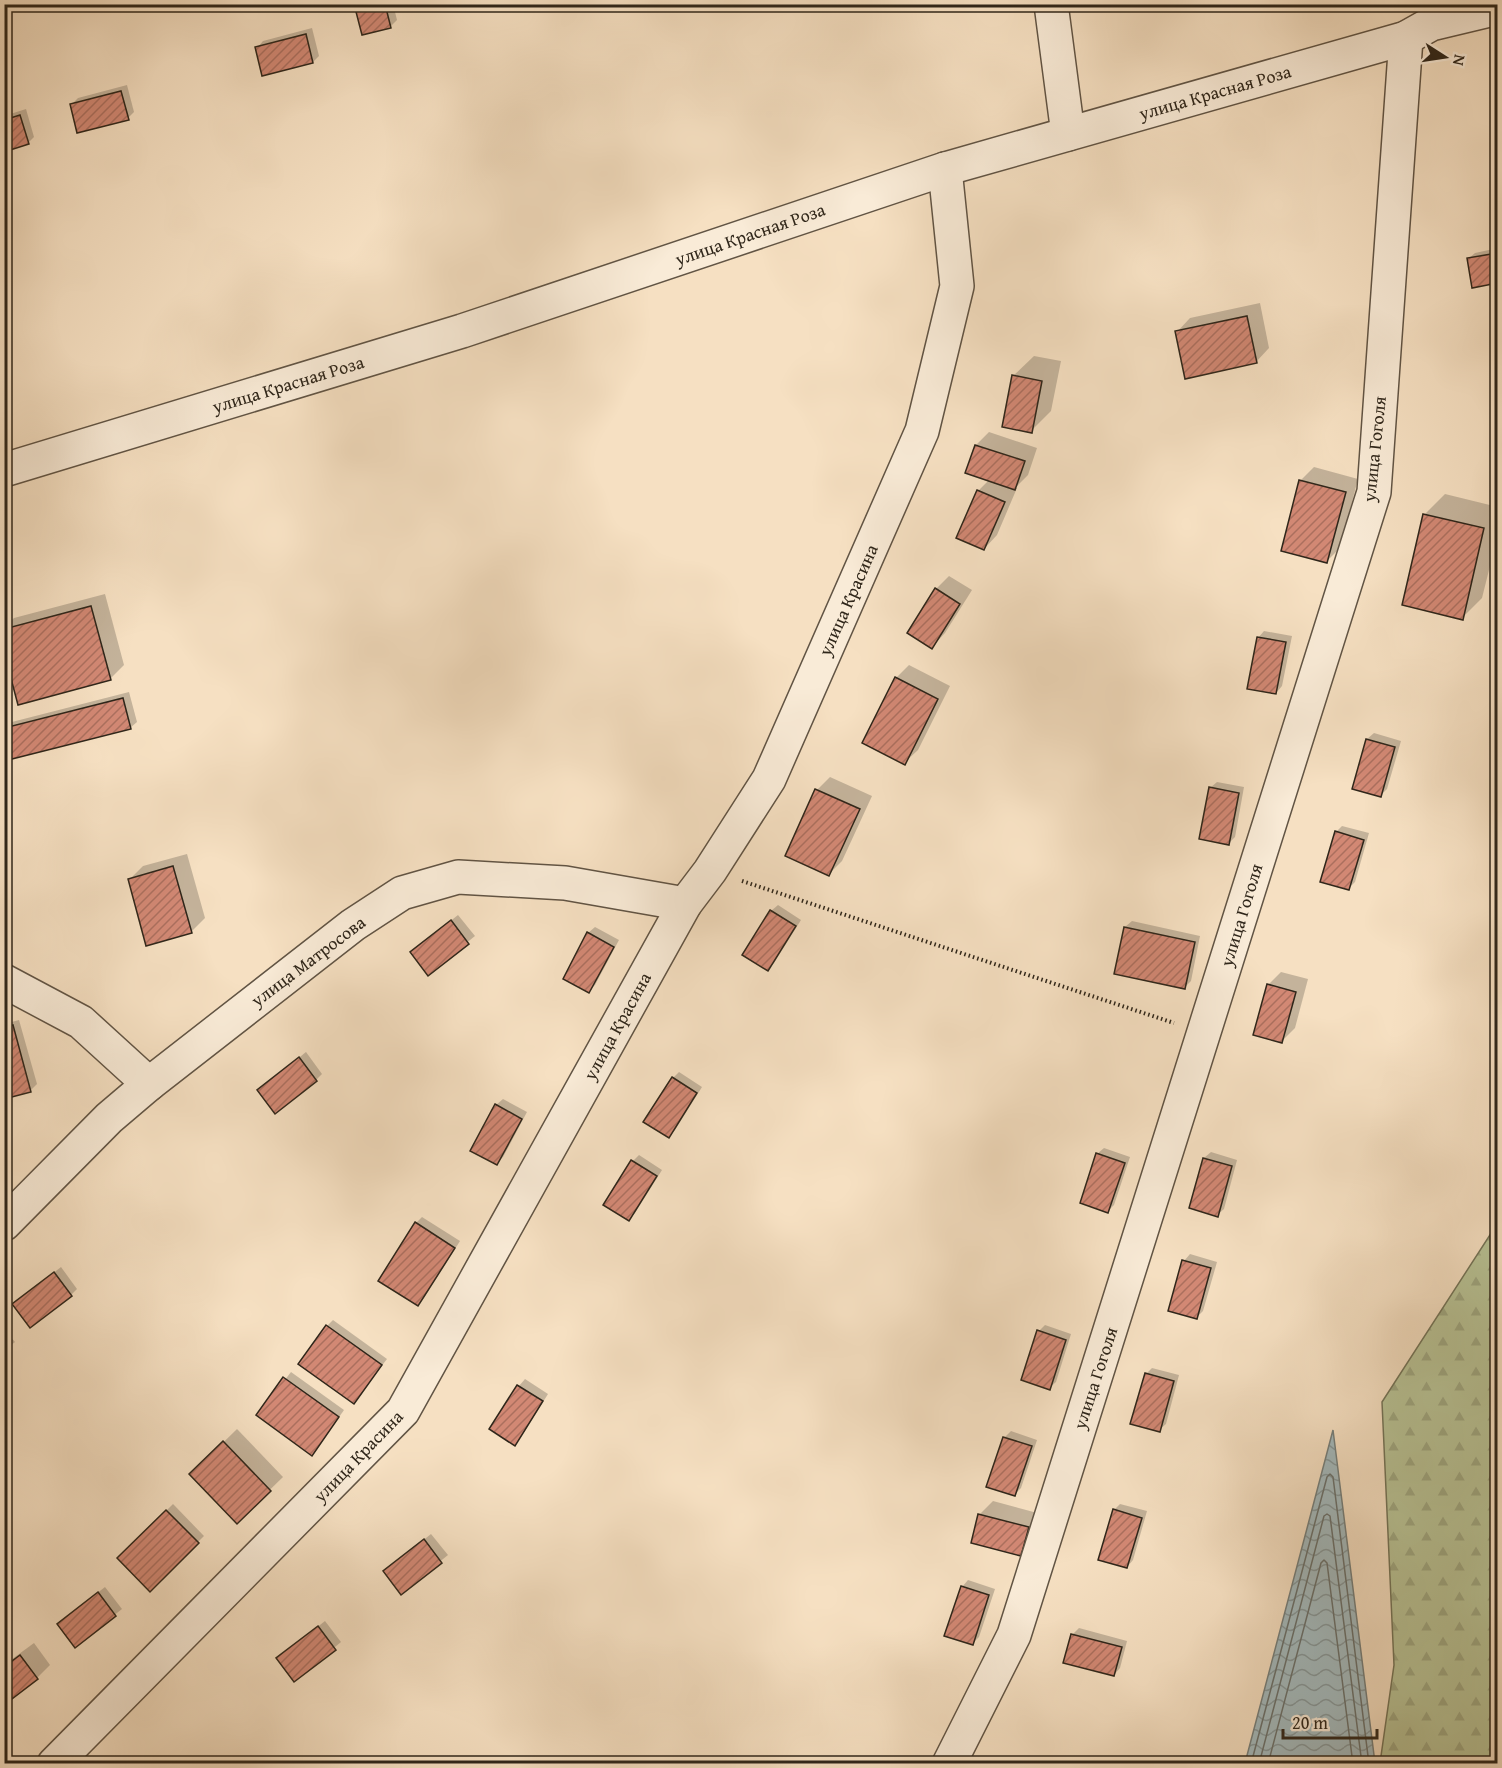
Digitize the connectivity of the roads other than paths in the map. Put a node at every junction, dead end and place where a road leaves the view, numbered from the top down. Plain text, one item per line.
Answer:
1 (1051, 4) edge
2 (1497, 8) edge
3 (1406, 38) junction
4 (1068, 134) junction
5 (945, 169) junction
6 (4, 470) edge
7 (685, 904) junction
8 (4, 981) edge
9 (149, 1084) junction
10 (4, 1224) edge
11 (54, 1764) edge
12 (949, 1764) edge

1 - 4 street
2 - 3 street, улица Красная Роза
3 - 4 street, улица Красная Роза
3 - 12 street, улица Гоголя
4 - 5 street, улица Красная Роза
5 - 6 street, улица Красная Роза
5 - 7 street, улица Красина
7 - 9 street, улица Матросова
7 - 11 street, улица Красина
8 - 9 street
9 - 10 street, улица Матросова

